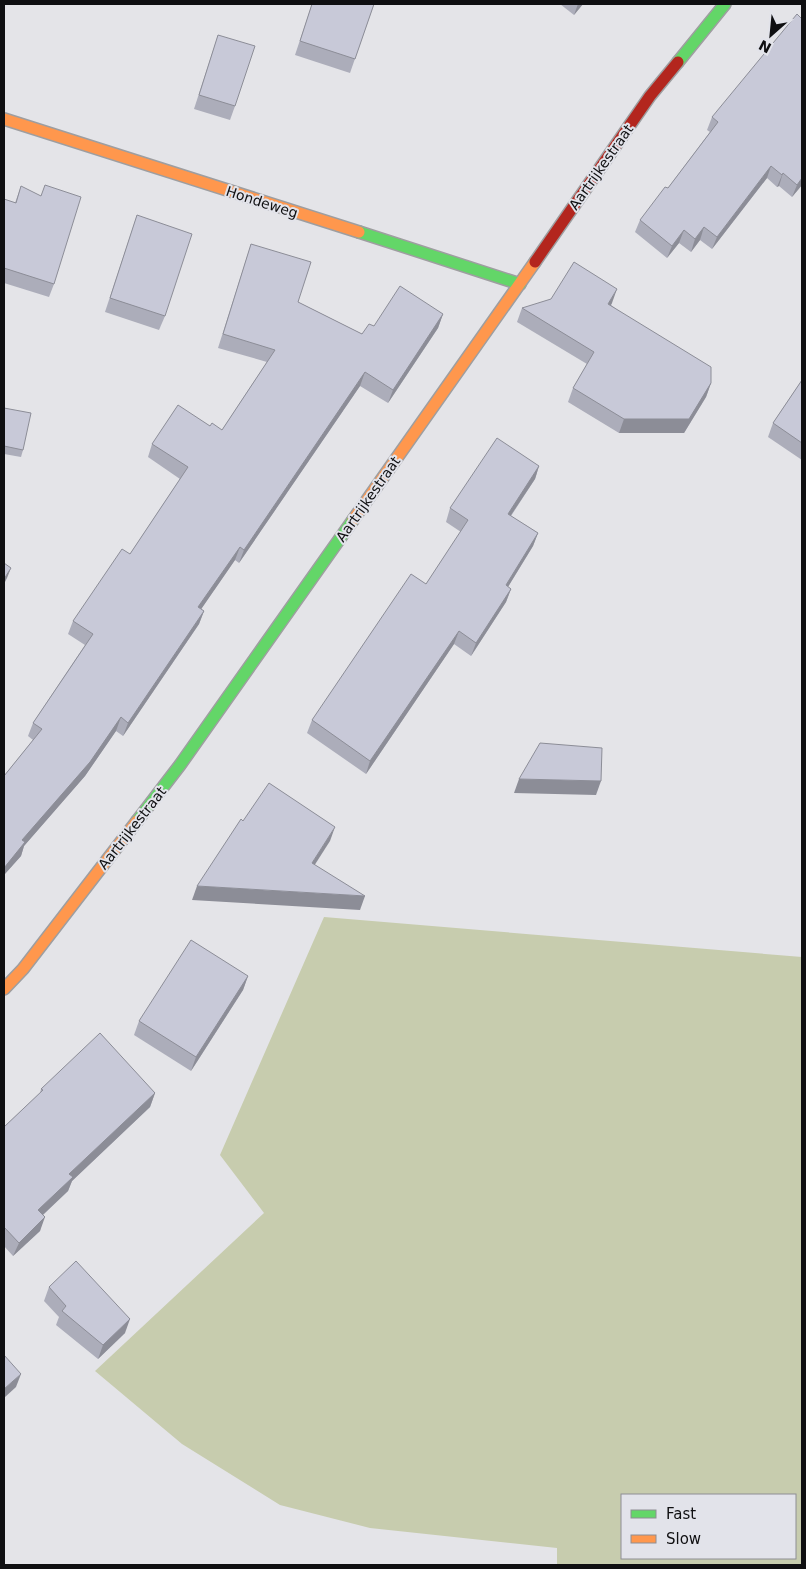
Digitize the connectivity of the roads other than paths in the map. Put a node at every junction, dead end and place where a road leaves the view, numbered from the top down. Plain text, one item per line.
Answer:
1 (725, 4) edge
2 (4, 119) edge
3 (520, 284) junction
4 (4, 989) edge

1 - 3 street, Aartrijkestraat
2 - 3 street, Hondeweg
3 - 4 street, Aartrijkestraat

